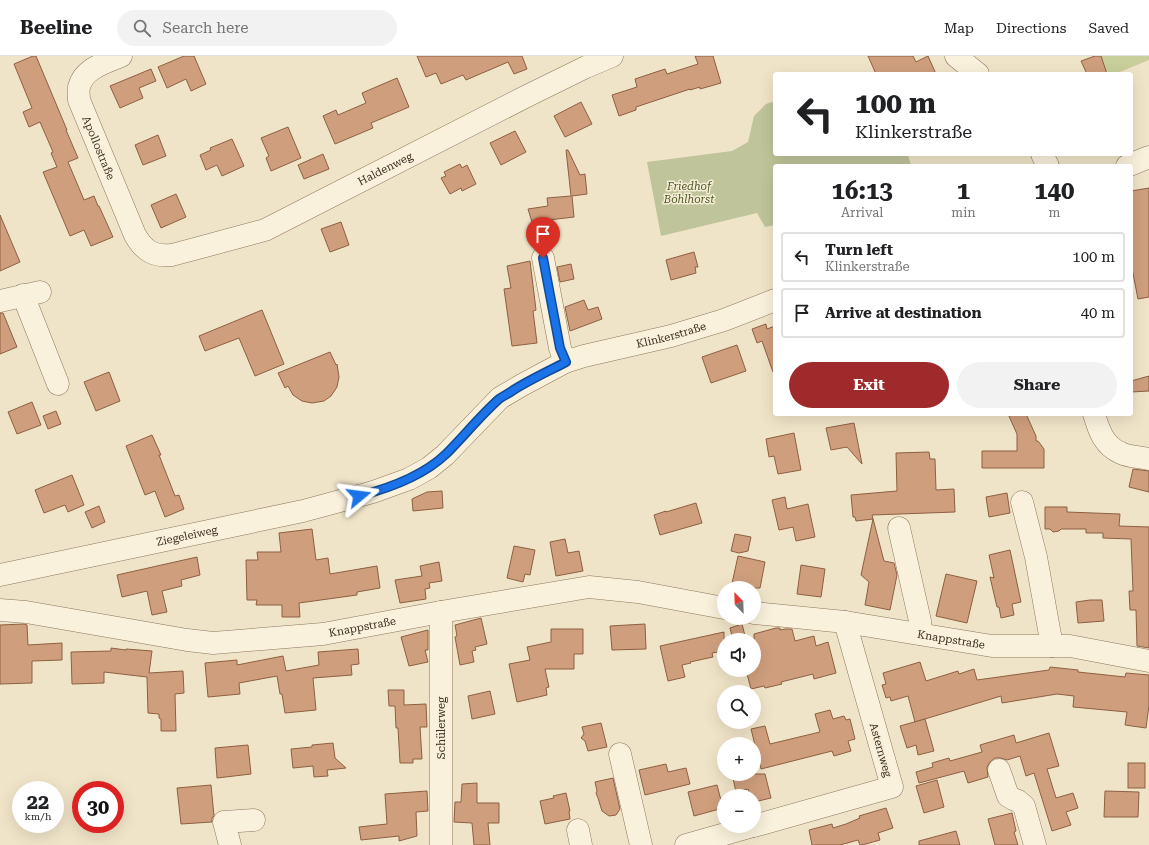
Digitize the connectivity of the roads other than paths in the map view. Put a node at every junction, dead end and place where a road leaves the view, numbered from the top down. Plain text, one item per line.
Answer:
1 (121, 56) edge
2 (612, 56) edge
3 (956, 56) edge
4 (976, 72) edge
5 (1149, 157) edge
6 (1132, 164) edge
7 (151, 253) joint
8 (543, 258) dead end
9 (0, 301) edge
10 (773, 301) edge
11 (566, 362) junction
12 (58, 384) dead end
13 (1095, 416) edge
14 (1149, 459) edge
15 (373, 492) joint
16 (1022, 502) dead end
17 (899, 528) dead end
18 (0, 575) edge
19 (717, 607) edge
20 (0, 610) edge
21 (441, 612) junction
22 (761, 614) edge
23 (844, 622) junction
24 (921, 634) junction
25 (1052, 646) junction
26 (1149, 661) edge
27 (620, 754) dead end
28 (999, 770) dead end
29 (254, 820) dead end
30 (761, 824) edge
31 (728, 833) edge
32 (230, 845) edge
33 (441, 845) edge
34 (641, 845) edge
35 (686, 845) edge
36 (1036, 845) edge

1 - 7 street, Apollostraße
2 - 7 street, Haldenweg
3 - 4 street
5 - 6 street
8 - 11 street
9 - 12 street
10 - 11 street, Klinkerstraße
11 - 15 street, Klinkerstraße
13 - 14 street
15 - 18 street, Ziegeleiweg
16 - 25 street
17 - 24 street
19 - 21 street, Knappstraße
20 - 21 street, Knappstraße
21 - 33 street, Schülerweg
22 - 23 street, Knappstraße
23 - 24 street, Knappstraße
23 - 30 street, Asternweg
24 - 25 street, Knappstraße
25 - 26 street, Knappstraße
27 - 34 street
28 - 36 street
29 - 32 street
31 - 35 street, Asternweg

